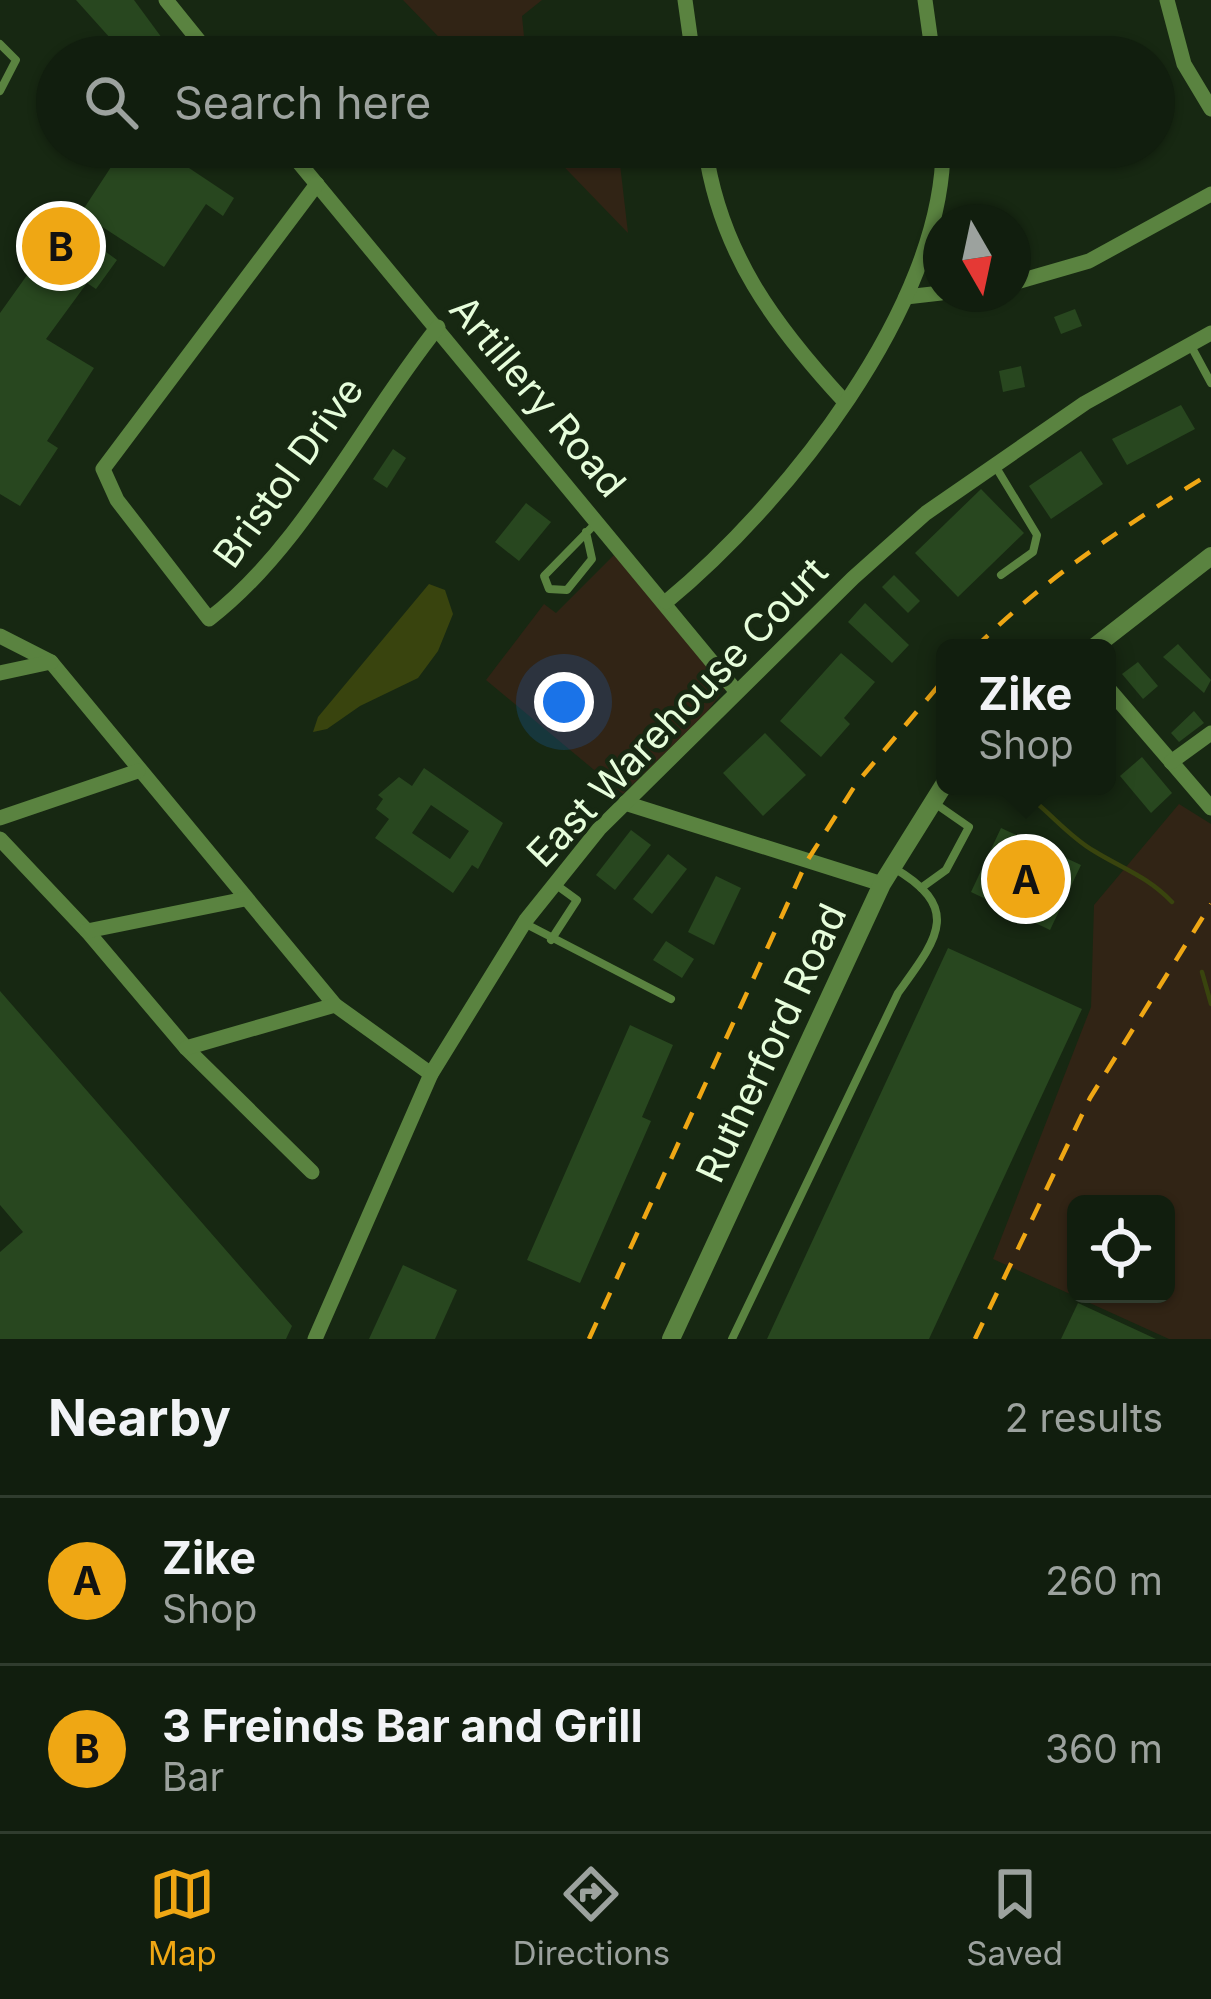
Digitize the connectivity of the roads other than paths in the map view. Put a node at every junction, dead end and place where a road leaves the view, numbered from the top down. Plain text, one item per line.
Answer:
1 (166, 0) edge
2 (685, 0) edge
3 (925, 0) edge
4 (1167, 0) edge
5 (195, 36) edge
6 (690, 36) edge
7 (930, 36) edge
8 (0, 44) edge
9 (0, 91) edge
10 (1211, 109) edge
11 (304, 168) edge
12 (710, 168) edge
13 (941, 168) edge
14 (317, 184) junction
15 (1211, 194) edge
16 (1031, 278) edge
17 (923, 295) edge
18 (906, 297) junction
19 (438, 327) junction
20 (1211, 333) edge
21 (1191, 344) junction
22 (1208, 371) edge
23 (1211, 383) edge
24 (844, 401) junction
25 (993, 463) junction
26 (593, 526) junction
27 (1211, 556) edge
28 (1001, 575) dead end
29 (666, 602) junction
30 (0, 636) edge
31 (1105, 639) edge
32 (51, 662) junction
33 (0, 673) edge
34 (736, 691) junction
35 (1116, 698) edge
36 (1211, 733) edge
37 (1171, 762) junction
38 (138, 771) junction
39 (936, 795) edge
40 (932, 801) junction
41 (625, 803) junction
42 (1211, 808) edge
43 (0, 818) edge
44 (0, 839) edge
45 (886, 875) junction
46 (554, 883) junction
47 (921, 888) junction
48 (245, 899) junction
49 (526, 924) junction
50 (87, 931) junction
51 (550, 941) junction
52 (671, 999) dead end
53 (335, 1005) junction
54 (186, 1048) junction
55 (431, 1074) junction
56 (312, 1172) dead end
57 (315, 1339) edge
58 (670, 1339) edge
59 (732, 1339) edge

1 - 5 street
2 - 6 street
3 - 7 street
4 - 10 street
8 - 9 lane
11 - 14 street, Artillery Road
12 - 24 street
13 - 18 street
14 - 19 street, Artillery Road
14 - 19 street, Bristol Drive
15 - 16 street
17 - 18 street
18 - 24 street
19 - 26 street, Artillery Road
20 - 21 street, East Warehouse Court
21 - 22 lane
21 - 25 street, East Warehouse Court
22 - 23 lane
24 - 29 street
25 - 28 lane
25 - 34 street, East Warehouse Court
26 - 26 lane
26 - 29 street, Artillery Road
27 - 31 street
29 - 34 street, Artillery Road
30 - 32 street
32 - 33 street
32 - 38 street
34 - 41 street, East Warehouse Court
35 - 37 street
36 - 37 street
37 - 42 street
38 - 43 street
38 - 48 street
39 - 40 street, Rutherford Road
40 - 45 street, Rutherford Road
40 - 47 lane
41 - 45 street
41 - 46 street, East Warehouse Court
44 - 50 street
45 - 47 lane
45 - 58 street, Rutherford Road
46 - 49 street, East Warehouse Court
46 - 51 lane
47 - 59 lane
48 - 50 street
48 - 53 street
49 - 51 lane
49 - 55 street, East Warehouse Court
50 - 54 street
51 - 52 lane
53 - 54 street
53 - 55 street
54 - 56 street
55 - 57 street, East Warehouse Court

